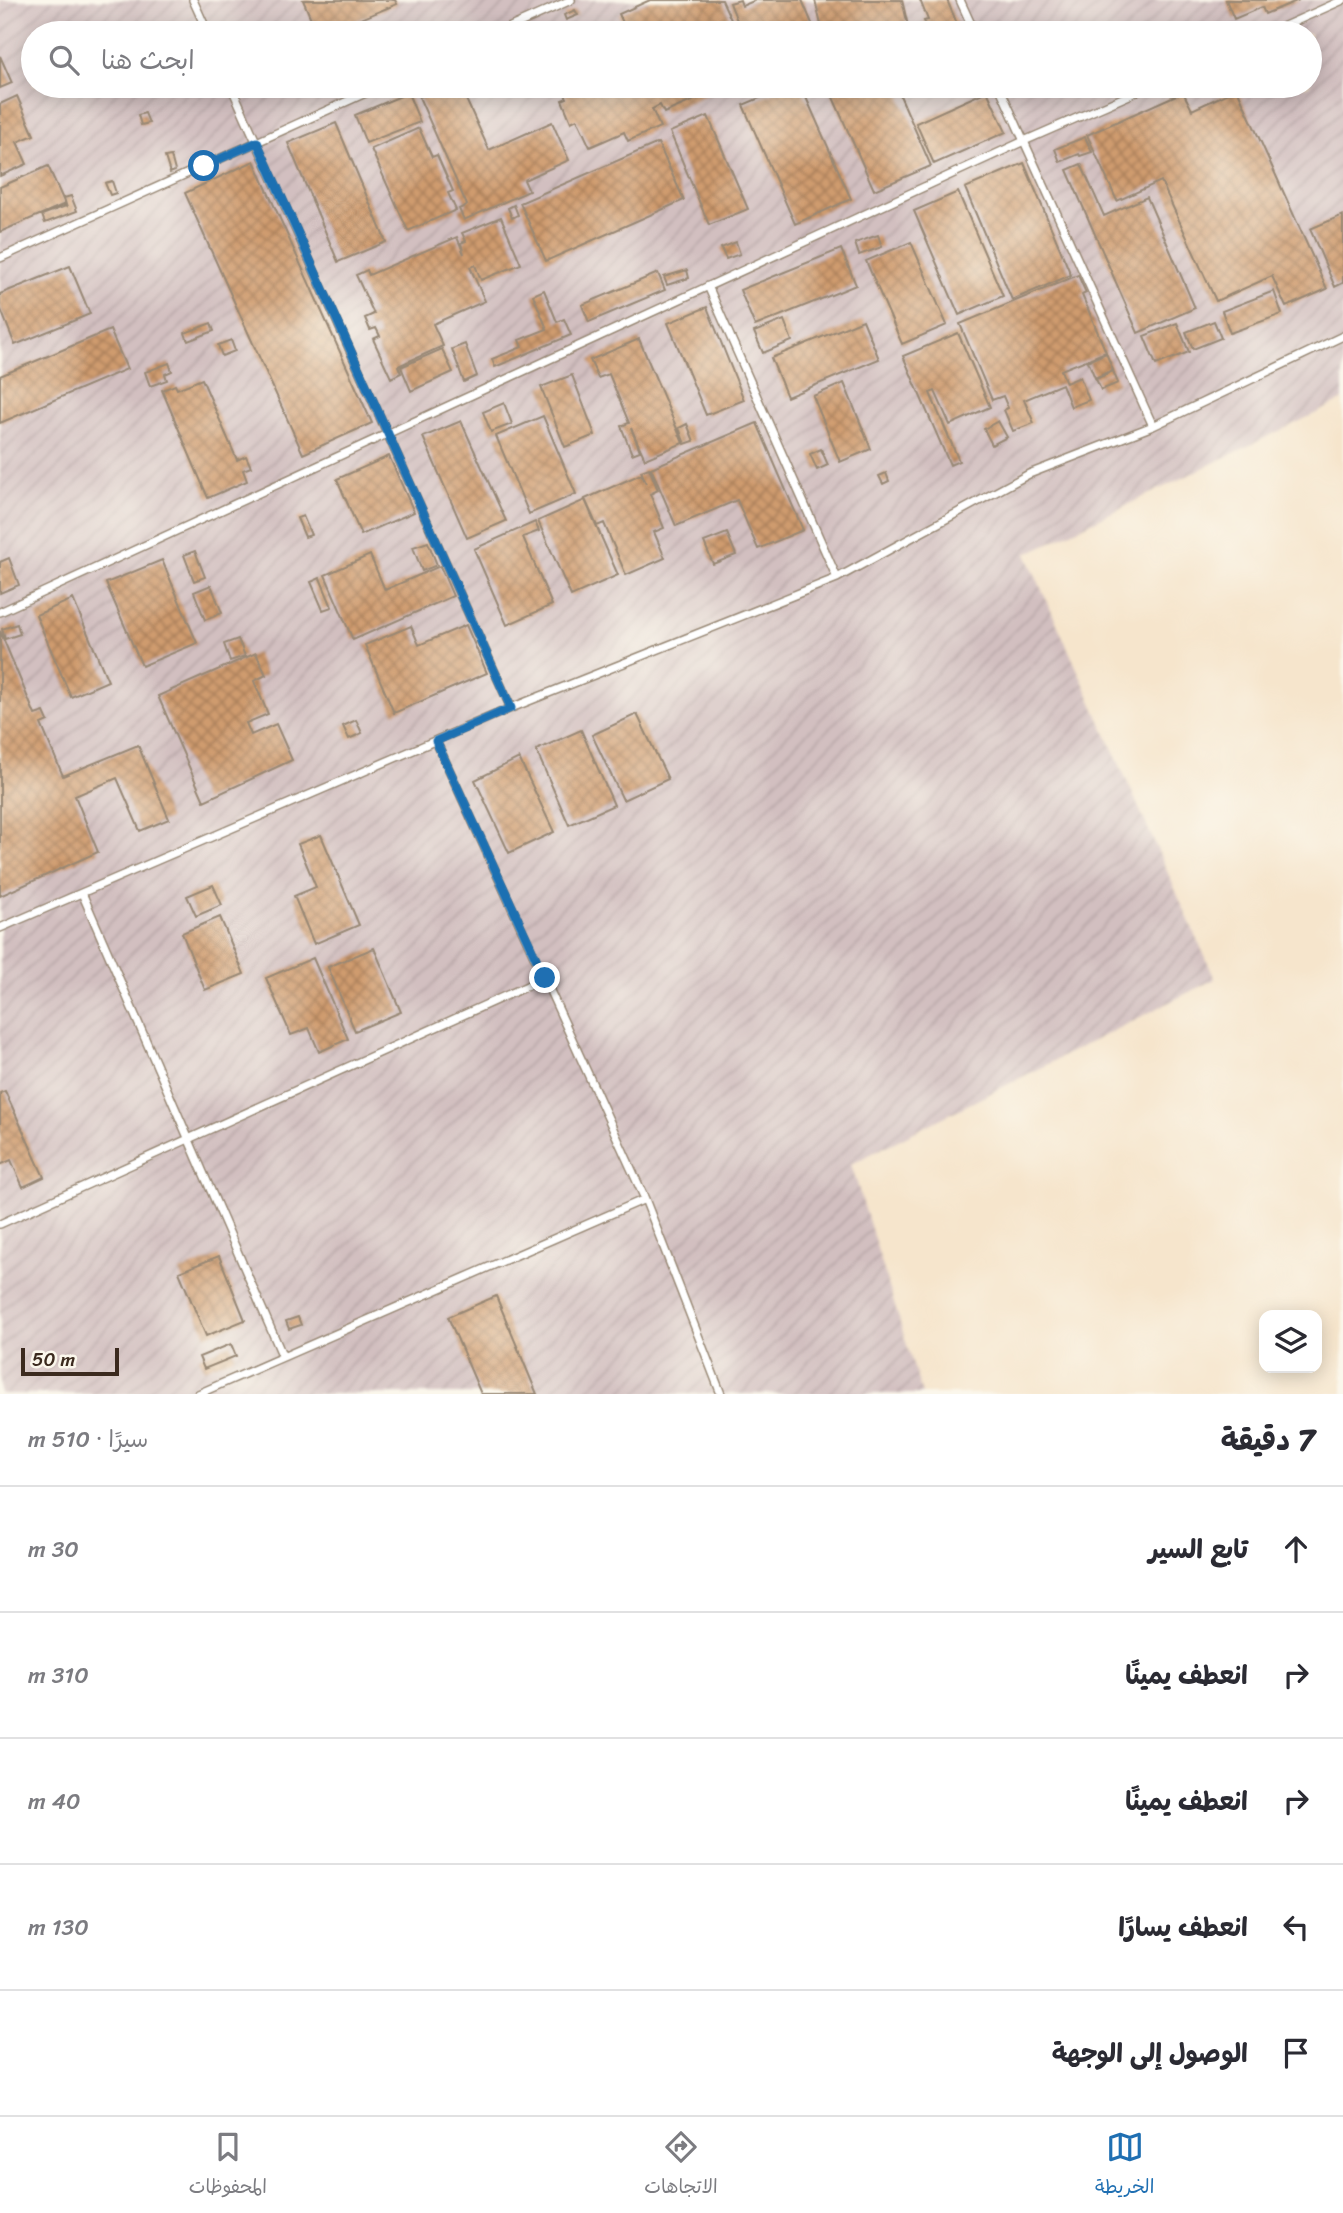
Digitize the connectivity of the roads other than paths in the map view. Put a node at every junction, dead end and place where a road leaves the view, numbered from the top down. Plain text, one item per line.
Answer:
1 (193, 0) edge
2 (571, 0) edge
3 (960, 0) edge
4 (1343, 1) edge
5 (203, 21) edge
6 (525, 21) edge
7 (970, 21) edge
8 (1297, 21) edge
9 (237, 98) edge
10 (354, 98) edge
11 (1004, 98) edge
12 (1123, 98) edge
13 (1024, 141) junction
14 (257, 142) junction
15 (0, 258) edge
16 (708, 286) junction
17 (1343, 336) edge
18 (1153, 426) junction
19 (388, 434) junction
20 (837, 578) junction
21 (0, 612) edge
22 (511, 708) junction
23 (436, 741) junction
24 (82, 893) junction
25 (0, 928) edge
26 (545, 978) junction
27 (189, 1139) junction
28 (645, 1199) junction
29 (0, 1224) edge
30 (283, 1357) junction
31 (198, 1394) edge
32 (722, 1394) edge

1 - 5 lane
2 - 6 lane
3 - 7 lane
4 - 8 lane
9 - 14 lane
10 - 14 lane
11 - 13 lane
12 - 13 lane
13 - 16 lane
13 - 18 lane
14 - 15 lane
14 - 19 lane
16 - 19 lane
16 - 20 lane
17 - 18 lane
18 - 20 lane
19 - 21 lane
19 - 22 lane
20 - 22 lane
22 - 23 lane
23 - 24 lane
23 - 26 lane
24 - 25 lane
24 - 27 lane
26 - 27 lane
26 - 28 lane
27 - 29 lane
27 - 30 lane
28 - 30 lane
28 - 32 lane
30 - 31 lane

